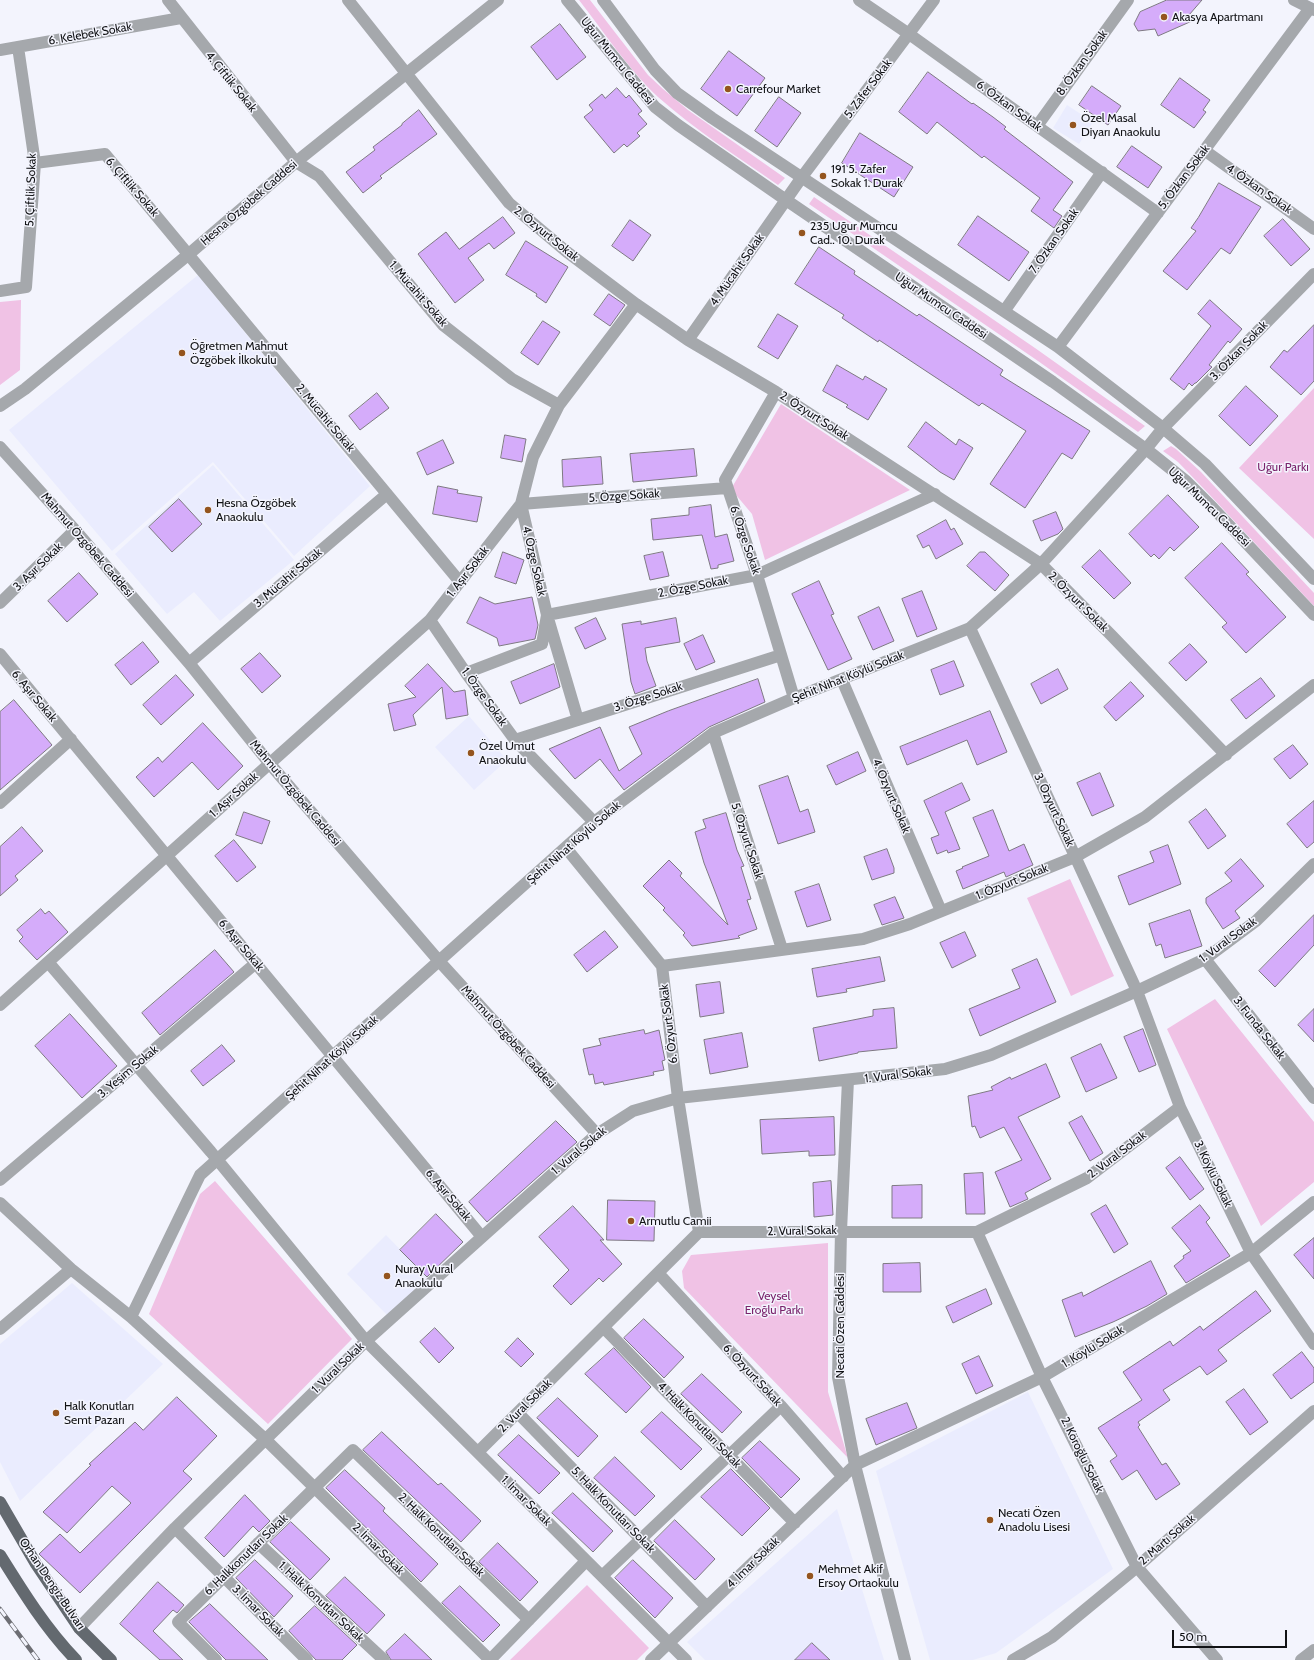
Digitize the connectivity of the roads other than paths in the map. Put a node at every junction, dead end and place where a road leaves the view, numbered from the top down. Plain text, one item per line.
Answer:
1 (168, 0) edge
2 (348, 0) edge
3 (498, 0) edge
4 (567, 0) edge
5 (603, 0) edge
6 (859, 0) edge
7 (934, 0) edge
8 (1128, 0) edge
9 (1294, 0) edge
10 (1312, 9) edge
11 (181, 18) junction
12 (909, 34) junction
13 (18, 47) junction
14 (0, 50) edge
15 (407, 74) junction
16 (1037, 126) junction
17 (1204, 150) junction
18 (296, 162) junction
19 (35, 163) junction
20 (1102, 172) junction
21 (802, 177) junction
22 (786, 200) junction
23 (1158, 213) junction
24 (1314, 229) edge
25 (189, 254) junction
26 (1314, 274) edge
27 (0, 291) edge
28 (636, 304) junction
29 (1005, 310) junction
30 (688, 340) junction
31 (1058, 347) junction
32 (776, 392) junction
33 (559, 405) junction
34 (0, 406) edge
35 (1163, 428) junction
36 (0, 447) edge
37 (1146, 449) junction
38 (727, 488) junction
39 (387, 494) junction
40 (935, 494) junction
41 (521, 504) junction
42 (75, 530) junction
43 (1040, 564) junction
44 (757, 575) junction
45 (1314, 579) edge
46 (460, 582) junction
47 (0, 603) edge
48 (547, 615) junction
49 (1314, 615) edge
50 (430, 620) junction
51 (970, 628) junction
52 (0, 654) edge
53 (781, 655) junction
54 (189, 663) junction
55 (466, 673) junction
56 (842, 680) junction
57 (1314, 685) edge
58 (794, 698) junction
59 (578, 720) junction
60 (713, 733) junction
61 (70, 739) junction
62 (515, 740) junction
63 (1226, 755) junction
64 (270, 764) junction
65 (0, 803) edge
66 (594, 822) junction
67 (566, 848) junction
68 (167, 856) junction
69 (1075, 857) junction
70 (1313, 867) edge
71 (941, 911) junction
72 (782, 949) junction
73 (1205, 959) junction
74 (439, 961) junction
75 (48, 962) junction
76 (256, 964) junction
77 (662, 966) junction
78 (1137, 991) junction
79 (0, 1005) edge
80 (333, 1057) junction
81 (137, 1065) junction
82 (848, 1080) junction
83 (678, 1098) junction
84 (1314, 1098) edge
85 (1180, 1107) junction
86 (597, 1134) junction
87 (218, 1159) junction
88 (0, 1180) edge
89 (1314, 1202) edge
90 (0, 1203) edge
91 (841, 1231) junction
92 (699, 1232) junction
93 (976, 1232) junction
94 (482, 1237) junction
95 (1251, 1253) junction
96 (71, 1269) junction
97 (659, 1274) junction
98 (131, 1317) junction
99 (604, 1328) junction
100 (0, 1329) edge
101 (366, 1341) junction
102 (1314, 1344) edge
103 (1042, 1377) junction
104 (781, 1406) junction
105 (1314, 1411) edge
106 (518, 1412) junction
107 (265, 1439) junction
108 (352, 1450) joint
109 (478, 1452) junction
110 (729, 1456) junction
111 (856, 1465) junction
112 (843, 1477) junction
113 (316, 1487) junction
114 (0, 1502) edge
115 (795, 1523) junction
116 (175, 1528) junction
117 (641, 1539) junction
118 (258, 1543) junction
119 (0, 1555) edge
120 (586, 1561) junction
121 (1137, 1567) junction
122 (602, 1576) junction
123 (224, 1577) junction
124 (707, 1607) junction
125 (529, 1620) junction
126 (79, 1628) junction
127 (669, 1643) junction
128 (1314, 1650) edge
129 (76, 1660) edge
130 (111, 1660) edge
131 (216, 1660) edge
132 (306, 1660) edge
133 (384, 1660) edge
134 (490, 1660) edge
135 (651, 1660) edge
136 (686, 1660) edge
137 (904, 1660) edge
138 (1013, 1660) edge
139 (1217, 1660) edge
140 (1301, 1660) edge

1 - 11 street, 4. Çiftlik Sokak
2 - 15 street, 2. Özyurt Sokak
3 - 15 street, Hesna Özgöbek Caddesi
4 - 22 street, Uğur Mumcu Caddesi
5 - 21 street, Uğur Mumcu Caddesi
6 - 12 street, 6. Özkan Sokak
7 - 12 street, 5. Zafer Sokak
8 - 16 street, 8. Özkan Sokak
9 - 10 street
10 - 17 street, 5. Özkan Sokak
11 - 13 street, 6. Kelebek Sokak
11 - 18 street, 4. Çiftlik Sokak
12 - 16 street, 6. Özkan Sokak
12 - 21 street, 5. Zafer Sokak
13 - 14 street, 6. Kelebek Sokak
13 - 19 street, 5. Çiftlik Sokak
15 - 18 street, Hesna Özgöbek Caddesi
15 - 28 street, 2. Özyurt Sokak
16 - 20 street, 6. Özkan Sokak
17 - 23 street, 5. Özkan Sokak
17 - 24 street, 4. Özkan Sokak
18 - 25 street, Hesna Özgöbek Caddesi
18 - 33 street, 1. Mücahit Sokak
19 - 25 street, 6. Çiftlik Sokak
19 - 27 street, 5. Çiftlik Sokak
20 - 23 street, 6. Özkan Sokak
20 - 29 street, 7. Özkan Sokak
21 - 22 street, 5. Zafer Sokak
21 - 29 street, Uğur Mumcu Caddesi
22 - 30 street, 4. Mücahit Sokak
22 - 37 street, Uğur Mumcu Caddesi
23 - 31 street, 5. Özkan Sokak
25 - 34 street, Hesna Özgöbek Caddesi
25 - 39 street, 2. Mücahit Sokak
26 - 35 street, 3. Özkan Sokak
28 - 30 street, 2. Özyurt Sokak
28 - 33 street, 4. Özge Sokak
29 - 31 street, Uğur Mumcu Caddesi
30 - 32 street, 2. Özyurt Sokak
31 - 35 street, Uğur Mumcu Caddesi
32 - 38 street
32 - 40 street, 2. Özyurt Sokak
33 - 41 street, 4. Özge Sokak
35 - 37 street, 3. Özkan Sokak
35 - 45 street, Uğur Mumcu Caddesi
36 - 42 street, Mahmut Özgöbek Caddesi
37 - 43 street, Şehit Nihat Köylü Sokak
37 - 49 street, Uğur Mumcu Caddesi
38 - 41 street, 5. Özge Sokak
38 - 44 street, 6. Özge Sokak
39 - 46 street, 2. Mücahit Sokak
39 - 54 street, 3. Mücahit Sokak
40 - 43 street, 2. Özyurt Sokak
40 - 44 street, 2. Özge Sokak
41 - 46 street, 1. Aşır Sokak
41 - 48 street, 4. Özge Sokak
42 - 47 street, 3. Aşır Sokak
42 - 54 street, Mahmut Özgöbek Caddesi
43 - 51 street, Şehit Nihat Köylü Sokak
43 - 63 street, 2. Özyurt Sokak
44 - 48 street, 2. Özge Sokak
44 - 53 street, 6. Özge Sokak
46 - 50 street, 1. Aşır Sokak
48 - 55 street
48 - 59 street, 4. Özge Sokak
50 - 55 street, 1. Özge Sokak
50 - 64 street, 1. Aşır Sokak
51 - 56 street, Şehit Nihat Köylü Sokak
51 - 69 street, 3. Özyurt Sokak
52 - 61 street, 6. Aşır Sokak
53 - 58 street, 6. Özge Sokak
53 - 59 street, 3. Özge Sokak
54 - 64 street, Mahmut Özgöbek Caddesi
55 - 62 street, 1. Özge Sokak
56 - 58 street, Şehit Nihat Köylü Sokak
56 - 71 street, 4. Özyurt Sokak
57 - 63 street, 1. Özyurt Sokak
58 - 60 street, Şehit Nihat Köylü Sokak
59 - 62 street, 3. Özge Sokak
60 - 66 street, Şehit Nihat Köylü Sokak
60 - 72 street, 5. Özyurt Sokak
61 - 65 street
61 - 68 street, 6. Aşır Sokak
62 - 66 street, 1. Özge Sokak
63 - 69 street, 1. Özyurt Sokak
64 - 68 street, 1. Aşır Sokak
64 - 74 street, Mahmut Özgöbek Caddesi
66 - 67 street, Şehit Nihat Köylü Sokak
67 - 74 street, Şehit Nihat Köylü Sokak
67 - 77 street
68 - 75 street, 1. Aşır Sokak
68 - 76 street, 6. Aşır Sokak
69 - 71 street, 1. Özyurt Sokak
69 - 78 street, 3. Özyurt Sokak
70 - 73 street, 1. Vural Sokak
71 - 72 street, 1. Özyurt Sokak
72 - 77 street, 1. Özyurt Sokak
73 - 78 street, 1. Vural Sokak
73 - 84 street, 3. Funda Sokak
74 - 80 street, Şehit Nihat Köylü Sokak
74 - 86 street, Mahmut Özgöbek Caddesi
75 - 79 street, 1. Aşır Sokak
75 - 81 street, 1. İmar Sokak
76 - 80 street, 6. Aşır Sokak
76 - 81 street, 3. Yeşim Sokak
77 - 83 street, 6. Özyurt Sokak
78 - 82 street, 1. Vural Sokak
78 - 85 street, 3. Köylü Sokak
80 - 87 street, Şehit Nihat Köylü Sokak
80 - 94 street, 6. Aşır Sokak
81 - 87 street, 1. İmar Sokak
81 - 88 street, 3. Yeşim Sokak
82 - 83 street, 1. Vural Sokak
82 - 91 street, Necati Özen Caddesi
83 - 86 street, 1. Vural Sokak
83 - 92 street, 6. Özyurt Sokak
85 - 93 street, 2. Vural Sokak
85 - 95 street, 3. Köylü Sokak
86 - 94 street, 1. Vural Sokak
87 - 98 street, Şehit Nihat Köylü Sokak
87 - 101 street, 1. İmar Sokak
89 - 95 street, 1. Köylü Sokak
90 - 96 street, 2. İmar Sokak
91 - 92 street, 2. Vural Sokak
91 - 93 street, 2. Vural Sokak
91 - 111 street, Necati Özen Caddesi
92 - 97 street, 2. Vural Sokak
93 - 103 street, 2. Köroğlu Sokak
94 - 101 street, 1. Vural Sokak
95 - 102 street, 3. Köylü Sokak
95 - 103 street, 1. Köylü Sokak
96 - 98 street, 2. İmar Sokak
96 - 100 street
97 - 99 street, 2. Vural Sokak
97 - 104 street, 6. Özyurt Sokak
98 - 107 street, 2. İmar Sokak
99 - 106 street, 2. Vural Sokak
99 - 110 street, 4. Halk Konutları Sokak
101 - 107 street, 1. Vural Sokak
101 - 109 street, 1. İmar Sokak
103 - 111 street, 1. Köylü Sokak
103 - 121 street, 2. Köroğlu Sokak
104 - 110 street
104 - 112 street, 6. Özyurt Sokak
105 - 121 street, 2. Martı Sokak
106 - 109 street, 2. Vural Sokak
106 - 117 street, 5. Halk Konutları Sokak
107 - 113 street, 2. İmar Sokak
107 - 116 street, 1. Vural Sokak
108 - 113 street, 6. Halkkonutları Sokak
108 - 125 street, 2. Halk Konutları Sokak
109 - 120 street, 1. İmar Sokak
110 - 115 street, 4. Halk Konutları Sokak
110 - 117 street
111 - 112 street, 4. İmar Sokak
111 - 137 street, Necati Özen Caddesi
112 - 115 street, 4. İmar Sokak
113 - 118 street, 6. Halkkonutları Sokak
113 - 134 street, 2. İmar Sokak
114 - 126 main road, Orhan Dengiz Bulvarı
115 - 124 street, 4. İmar Sokak
116 - 123 street, 3. İmar Sokak
116 - 126 street, 1. Vural Sokak
117 - 122 street
117 - 124 street, 5. Halk Konutları Sokak
118 - 123 street, 6. Halkkonutları Sokak
118 - 133 street, 1. Halk Konutları Sokak
119 - 129 main road
120 - 122 street, 1. İmar Sokak
120 - 125 street
121 - 138 street, 2. Martı Sokak
121 - 139 street, 2. Köroğlu Sokak
122 - 127 street, 1. İmar Sokak
123 - 131 street, 6. Halkkonutları Sokak
123 - 132 street, 3. İmar Sokak
124 - 127 street, 4. İmar Sokak
125 - 134 street
126 - 130 main road, Orhan Dengiz Bulvarı
127 - 135 street, 4. İmar Sokak
127 - 136 street, 1. İmar Sokak
128 - 140 street

